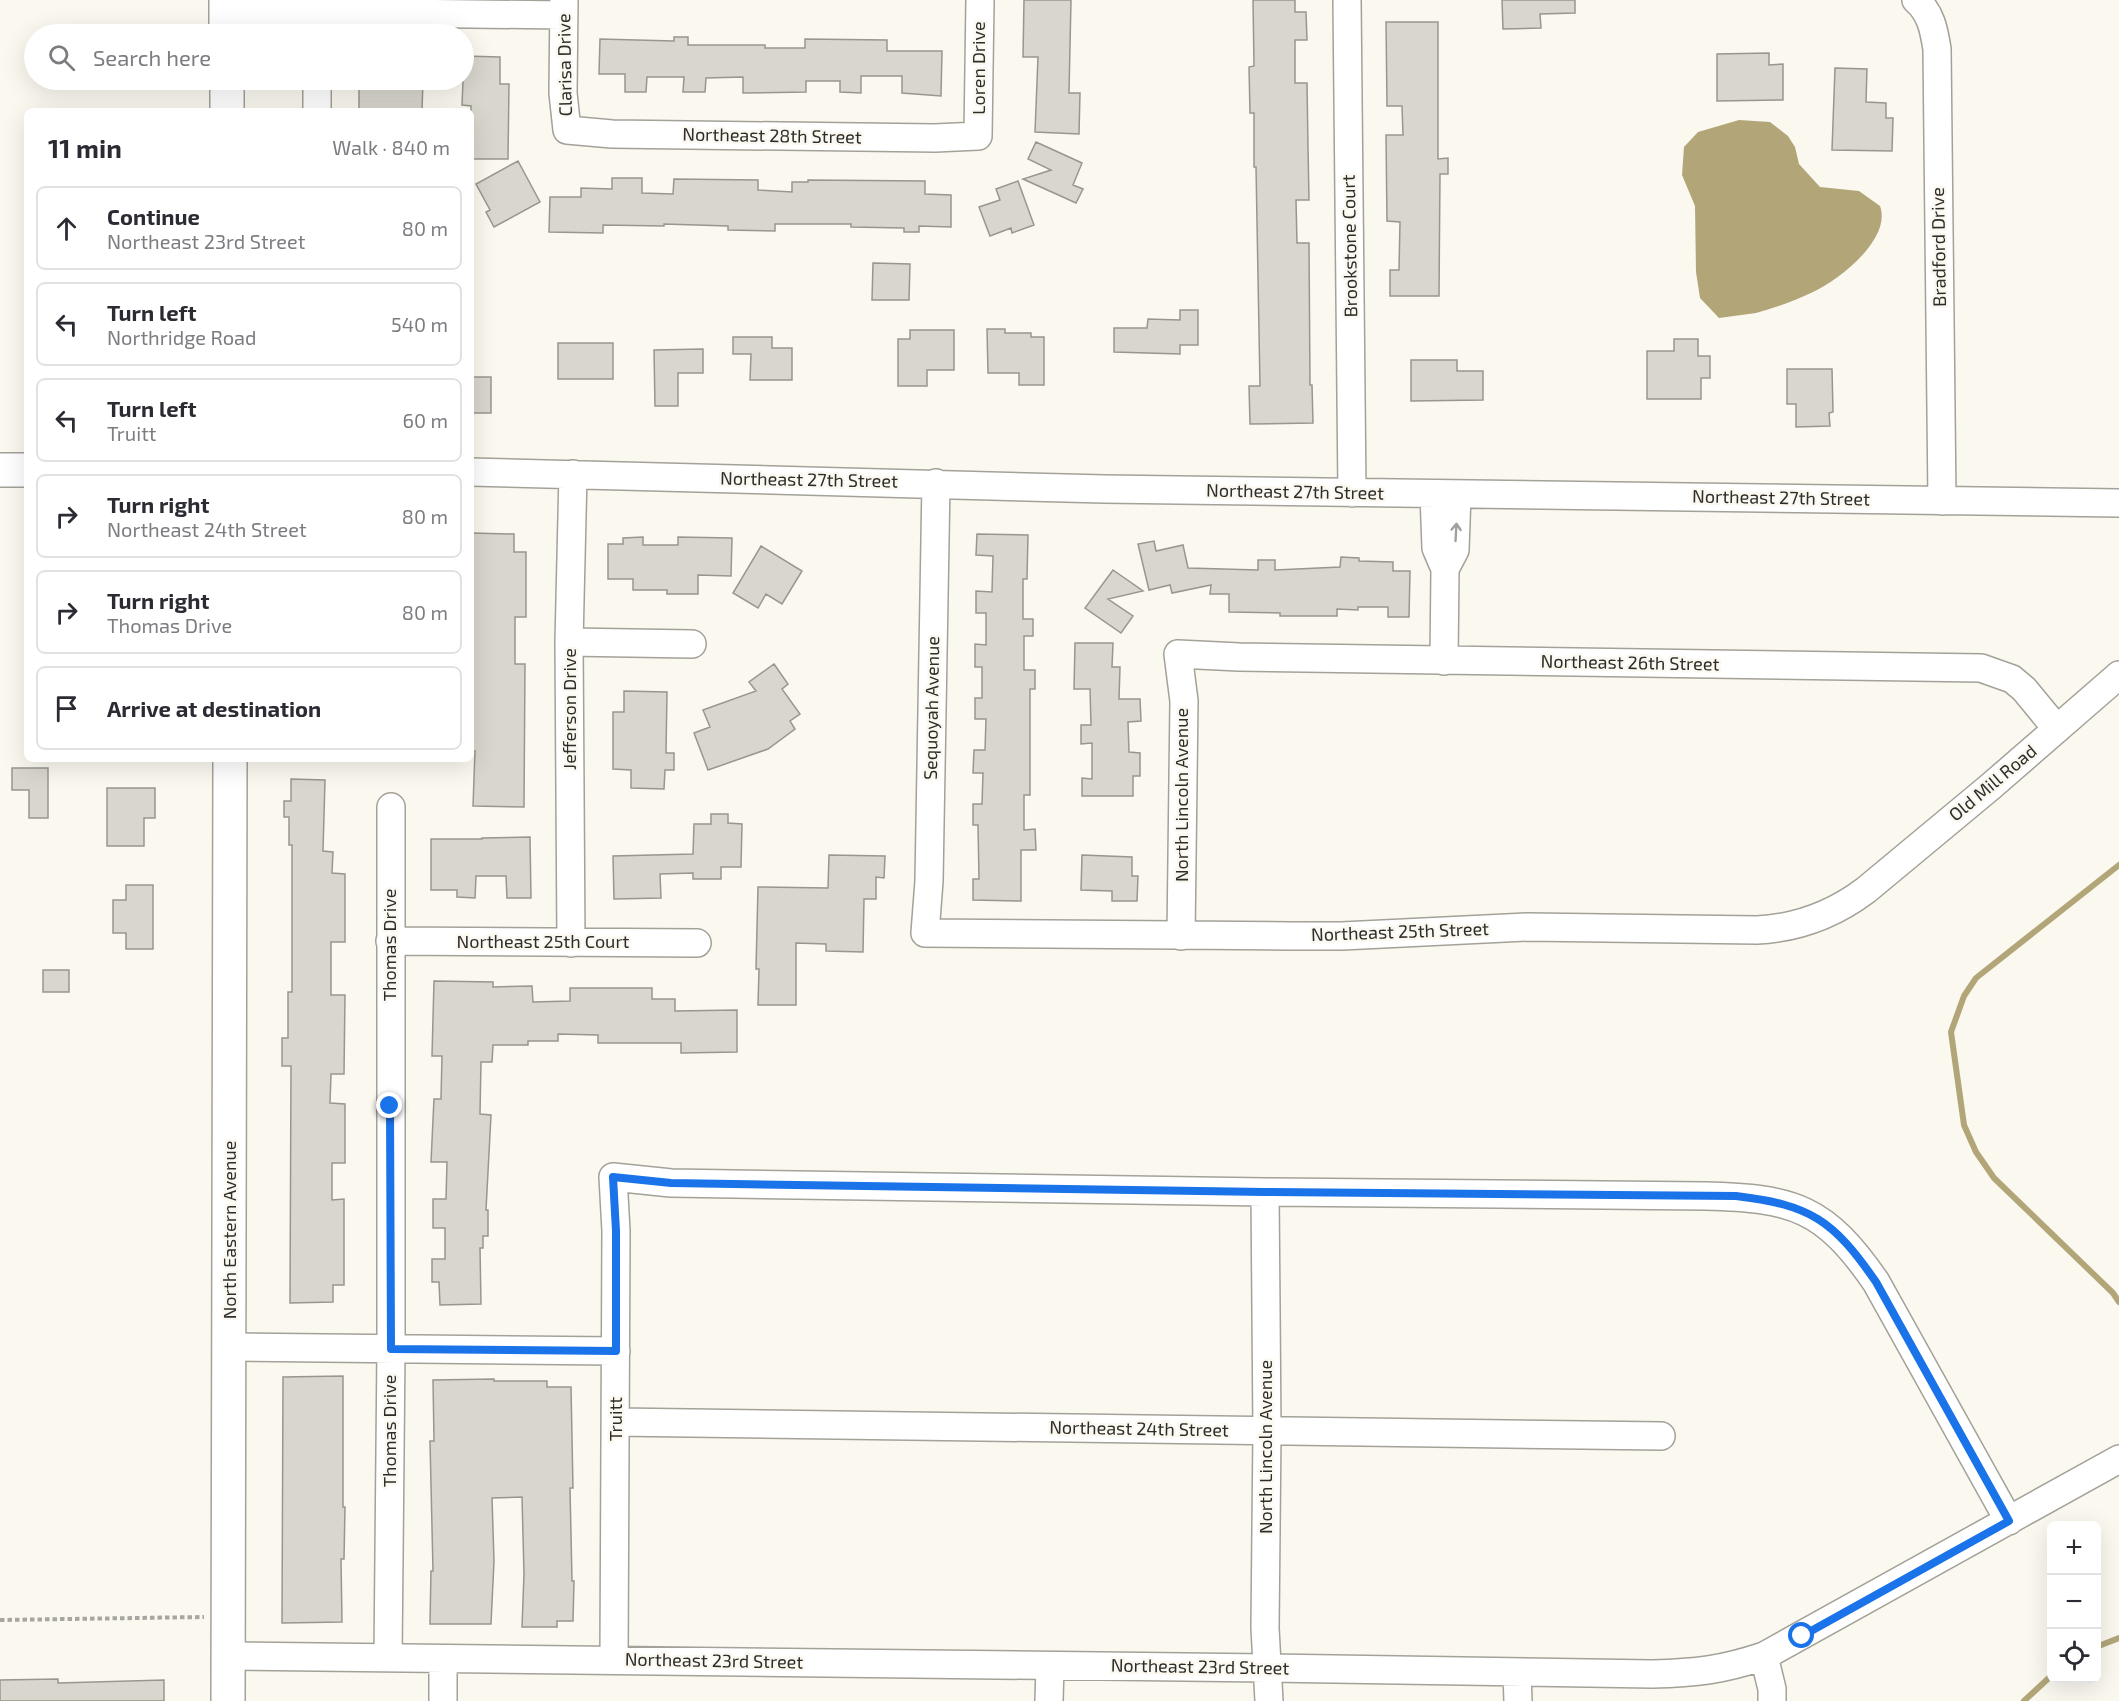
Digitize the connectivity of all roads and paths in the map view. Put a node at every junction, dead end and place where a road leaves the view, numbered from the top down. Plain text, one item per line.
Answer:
1 (980, 0) edge
2 (1347, 0) edge
3 (1916, 0) edge
4 (564, 8) edge
5 (226, 15) edge
6 (226, 90) edge
7 (317, 90) edge
8 (227, 108) edge
9 (317, 108) edge
10 (567, 130) joint
11 (978, 136) joint
12 (0, 470) edge
13 (24, 470) edge
14 (474, 472) edge
15 (573, 474) junction
16 (936, 483) junction
17 (1352, 493) junction
18 (1446, 494) junction
19 (1942, 501) junction
20 (2119, 503) edge
21 (569, 642) junction
22 (692, 645) dead end
23 (1178, 654) joint
24 (1444, 661) junction
25 (2119, 675) edge
26 (2057, 729) junction
27 (230, 762) edge
28 (391, 807) dead end
29 (1866, 890) joint
30 (925, 933) joint
31 (1181, 936) junction
32 (390, 941) junction
33 (571, 943) junction
34 (697, 943) dead end
35 (1265, 1192) junction
36 (230, 1347) junction
37 (391, 1349) junction
38 (616, 1351) junction
39 (616, 1422) junction
40 (1267, 1431) junction
41 (1661, 1436) dead end
42 (2119, 1459) edge
43 (2009, 1521) junction
44 (229, 1616) junction
45 (0, 1620) edge
46 (228, 1656) junction
47 (1764, 1656) junction
48 (388, 1658) junction
49 (443, 1659) junction
50 (614, 1660) junction
51 (1050, 1666) junction
52 (1267, 1668) junction
53 (1517, 1672) junction
54 (228, 1701) edge
55 (443, 1701) edge
56 (1049, 1701) edge
57 (1269, 1701) edge
58 (1518, 1701) edge
59 (1772, 1701) edge

1 - 11 street, Loren Drive
2 - 17 street, Brookstone Court
3 - 19 street, Bradford Drive
4 - 5 street
4 - 10 street, Clarisa Drive
6 - 8 main road
7 - 9 street
10 - 11 street, Northeast 28th Street
12 - 13 main road
14 - 15 street, Northeast 27th Street
15 - 16 street, Northeast 27th Street
15 - 21 street, Jefferson Drive
16 - 17 street, Northeast 27th Street
16 - 30 street, Sequoyah Avenue
17 - 18 street, Northeast 27th Street
18 - 19 street, Northeast 27th Street
18 - 24 street
19 - 20 street, Northeast 27th Street
21 - 22 street
21 - 33 street, Jefferson Drive
23 - 24 street, Northeast 26th Street
23 - 31 street, North Lincoln Avenue
24 - 26 street, Northeast 26th Street
25 - 26 street, Old Mill Road
26 - 29 street, Old Mill Road
27 - 36 main road, North Eastern Avenue
28 - 32 street, Thomas Drive
29 - 31 street, Northeast 25th Street
30 - 31 street, Northeast 25th Street
32 - 33 street, Northeast 25th Court
32 - 37 street, Thomas Drive
33 - 34 street, Northeast 25th Court
35 - 38 street, Truitt
35 - 40 street, North Lincoln Avenue
35 - 43 street
36 - 37 street
36 - 44 main road, North Eastern Avenue
37 - 38 street
37 - 48 street, Thomas Drive
38 - 39 street, Truitt
39 - 40 street, Northeast 24th Street
39 - 50 street, Truitt
40 - 41 street, Northeast 24th Street
40 - 52 street, North Lincoln Avenue
42 - 43 street, Northeast 23rd Street
43 - 47 street, Northeast 23rd Street
44 - 45 path
44 - 46 main road, North Eastern Avenue
46 - 48 street, Northeast 23rd Street
46 - 54 main road, North Eastern Avenue
47 - 53 street, Northeast 23rd Street
47 - 59 street
48 - 49 street, Northeast 23rd Street
49 - 50 street, Northeast 23rd Street
49 - 55 street
50 - 51 street, Northeast 23rd Street
51 - 52 street, Northeast 23rd Street
51 - 56 street
52 - 53 street, Northeast 23rd Street
52 - 57 street, North Lincoln Avenue
53 - 58 street

